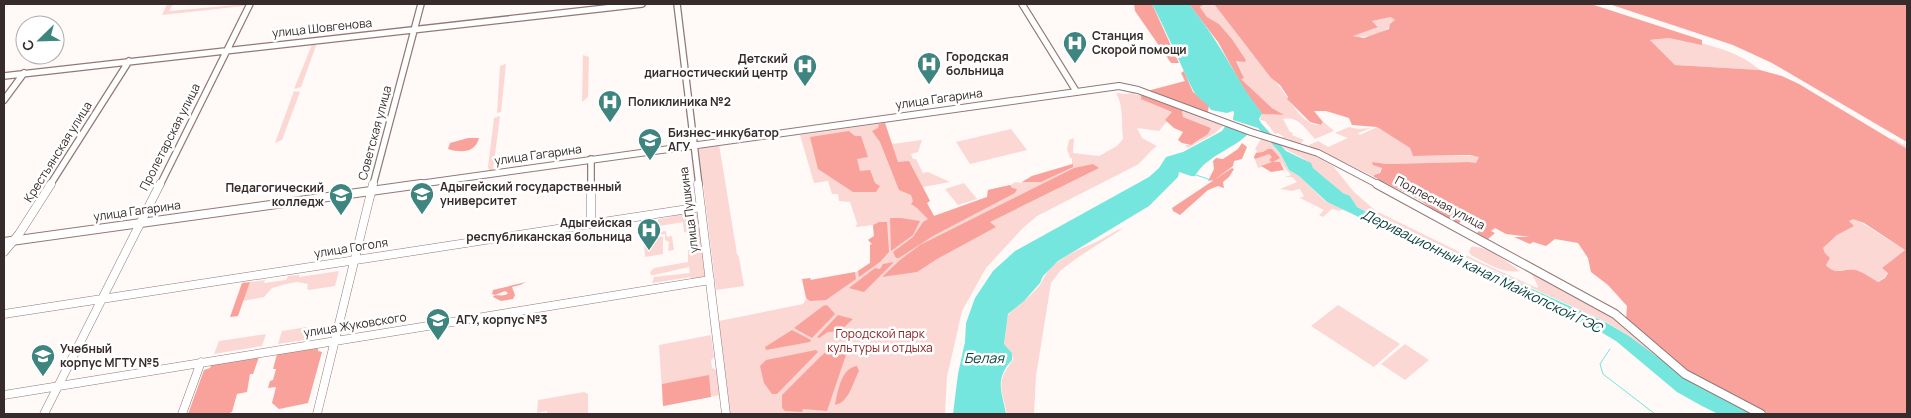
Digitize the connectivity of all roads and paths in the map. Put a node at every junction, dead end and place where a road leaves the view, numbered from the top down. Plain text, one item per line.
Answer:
1 (250, 4) edge
2 (421, 4) edge
3 (642, 4) edge
4 (677, 4) edge
5 (1022, 4) edge
6 (414, 29) junction
7 (228, 50) junction
8 (129, 61) junction
9 (24, 73) junction
10 (4, 76) edge
11 (1076, 91) junction
12 (4, 100) edge
13 (694, 145) junction
14 (590, 159) junction
15 (372, 190) junction
16 (701, 207) junction
17 (140, 222) junction
18 (591, 223) junction
19 (15, 240) junction
20 (4, 242) edge
21 (4, 252) edge
22 (355, 259) junction
23 (710, 280) junction
24 (104, 298) junction
25 (4, 314) edge
26 (334, 341) junction
27 (201, 362) junction
28 (58, 386) junction
29 (4, 395) edge
30 (44, 414) edge
31 (182, 414) edge
32 (318, 414) edge
33 (726, 414) edge
34 (1761, 414) edge

1 - 7 main road, Пролетарская улица
2 - 6 main road, Советская улица
3 - 6 main road, улица Шовгенова
4 - 13 main road, улица Пушкина
5 - 11 main road
6 - 7 main road, улица Шовгенова
6 - 15 main road, Советская улица
7 - 8 main road, улица Шовгенова
7 - 17 main road, Пролетарская улица
8 - 9 main road, улица Шовгенова
8 - 19 main road, Крестьянская улица
9 - 10 main road, улица Шовгенова
9 - 12 main road
11 - 13 main road, улица Гагарина
11 - 34 main road, Подлесная улица
13 - 14 main road, улица Гагарина
13 - 16 main road, улица Пушкина
14 - 15 main road, улица Гагарина
14 - 18 main road
15 - 17 main road, улица Гагарина
15 - 22 main road, Советская улица
16 - 18 main road, улица Гоголя
16 - 23 main road, улица Пушкина
17 - 19 main road, улица Гагарина
17 - 24 main road, Пролетарская улица
18 - 22 main road, улица Гоголя
19 - 20 main road, улица Гагарина
19 - 21 main road, Крестьянская улица
22 - 24 main road, улица Гоголя
22 - 26 main road, Советская улица
23 - 26 main road, улица Жуковского
23 - 33 main road, улица Пушкина
24 - 25 main road, улица Гоголя
24 - 28 main road, Пролетарская улица
26 - 27 main road, улица Жуковского
26 - 32 main road, Советская улица
27 - 28 main road, улица Жуковского
27 - 31 main road
28 - 29 main road, улица Жуковского
28 - 30 main road, Пролетарская улица

